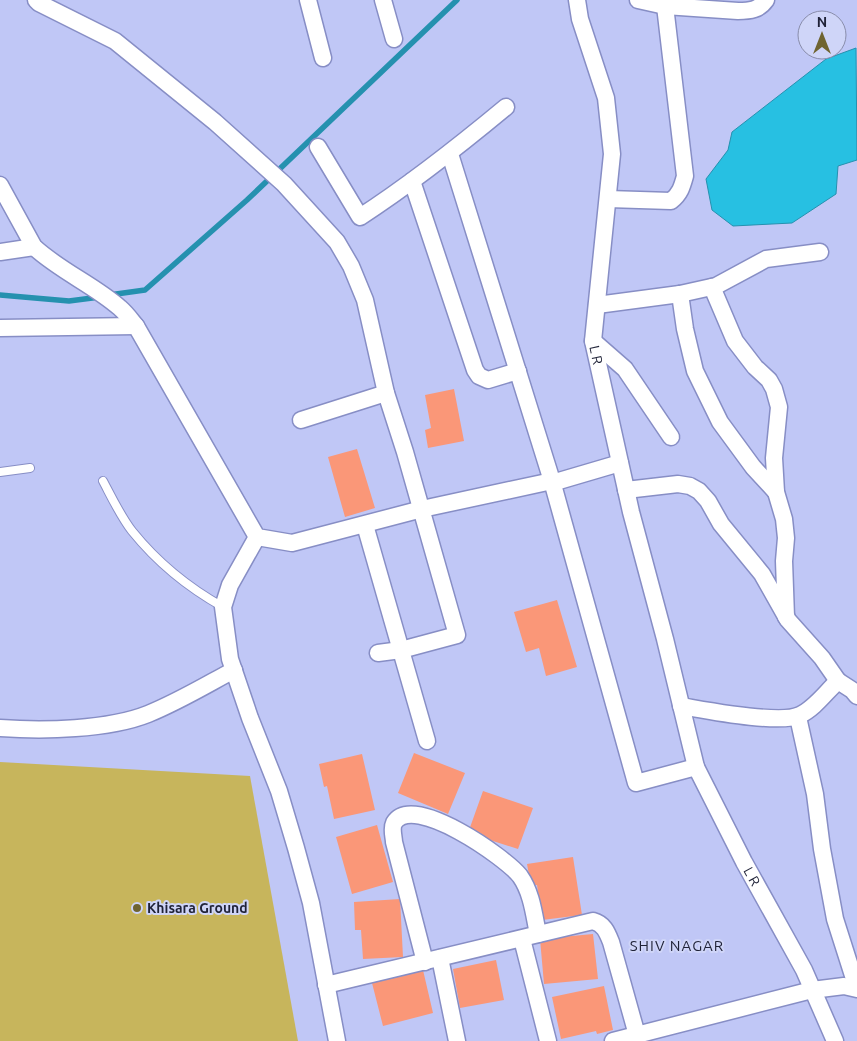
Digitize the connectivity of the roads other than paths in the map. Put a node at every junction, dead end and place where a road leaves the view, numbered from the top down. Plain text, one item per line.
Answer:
1 (36, 0) edge
2 (308, 0) edge
3 (383, 0) edge
4 (577, 0) edge
5 (638, 0) edge
6 (766, 0) edge
7 (665, 6) junction
8 (394, 39) dead end
9 (322, 58) dead end
10 (506, 107) dead end
11 (318, 147) dead end
12 (450, 154) junction
13 (412, 181) junction
14 (0, 186) edge
15 (608, 199) junction
16 (34, 247) junction
17 (0, 252) edge
18 (820, 252) dead end
19 (712, 287) junction
20 (680, 294) junction
21 (597, 305) junction
22 (136, 326) junction
23 (0, 328) edge
24 (594, 341) junction
25 (518, 372) junction
26 (386, 393) junction
27 (301, 420) dead end
28 (671, 437) dead end
29 (620, 463) junction
30 (30, 468) dead end
31 (0, 472) edge
32 (103, 482) dead end
33 (552, 482) junction
34 (626, 490) junction
35 (776, 492) junction
36 (422, 509) junction
37 (365, 525) junction
38 (257, 536) junction
39 (223, 608) junction
40 (786, 616) junction
41 (401, 650) junction
42 (378, 653) dead end
43 (234, 670) junction
44 (838, 681) junction
45 (857, 696) edge
46 (681, 706) junction
47 (798, 717) junction
48 (0, 728) edge
49 (427, 741) dead end
50 (696, 767) junction
51 (538, 934) junction
52 (522, 938) junction
53 (432, 960) junction
54 (326, 985) junction
55 (857, 989) edge
56 (812, 990) junction
57 (637, 1035) junction
58 (336, 1041) edge
59 (457, 1041) edge
60 (548, 1041) edge
61 (613, 1041) edge
62 (835, 1041) edge

1 - 26 street
2 - 9 street
3 - 8 street
4 - 15 street, L R
5 - 7 street
6 - 7 street
7 - 15 street
10 - 12 street
11 - 13 street
12 - 13 street
12 - 25 street
13 - 25 street
14 - 16 street
15 - 21 street, L R
16 - 17 street
16 - 22 street
18 - 19 street
19 - 20 street
19 - 35 street
20 - 21 street
20 - 35 street
21 - 24 street, L R
22 - 23 street
22 - 38 street
24 - 28 street
24 - 29 street, L R
25 - 33 street
26 - 27 street
26 - 36 street
29 - 33 street
29 - 34 street, L R
30 - 31 lane
32 - 39 lane
33 - 36 street
33 - 50 street
34 - 40 street
34 - 46 street, L R
35 - 40 street
36 - 37 street
36 - 41 street
37 - 38 street
37 - 41 street
38 - 39 street
39 - 43 street
40 - 44 street
41 - 42 street
41 - 49 street
43 - 48 street
43 - 54 street
44 - 45 street
44 - 47 street
46 - 47 street
46 - 50 street, L R
47 - 55 street
50 - 56 street, L R
51 - 52 street
51 - 53 street
51 - 57 street
52 - 53 street
52 - 60 street
53 - 54 street
53 - 59 street
54 - 58 street
55 - 56 street
56 - 57 street
56 - 62 street, L R
57 - 61 street

